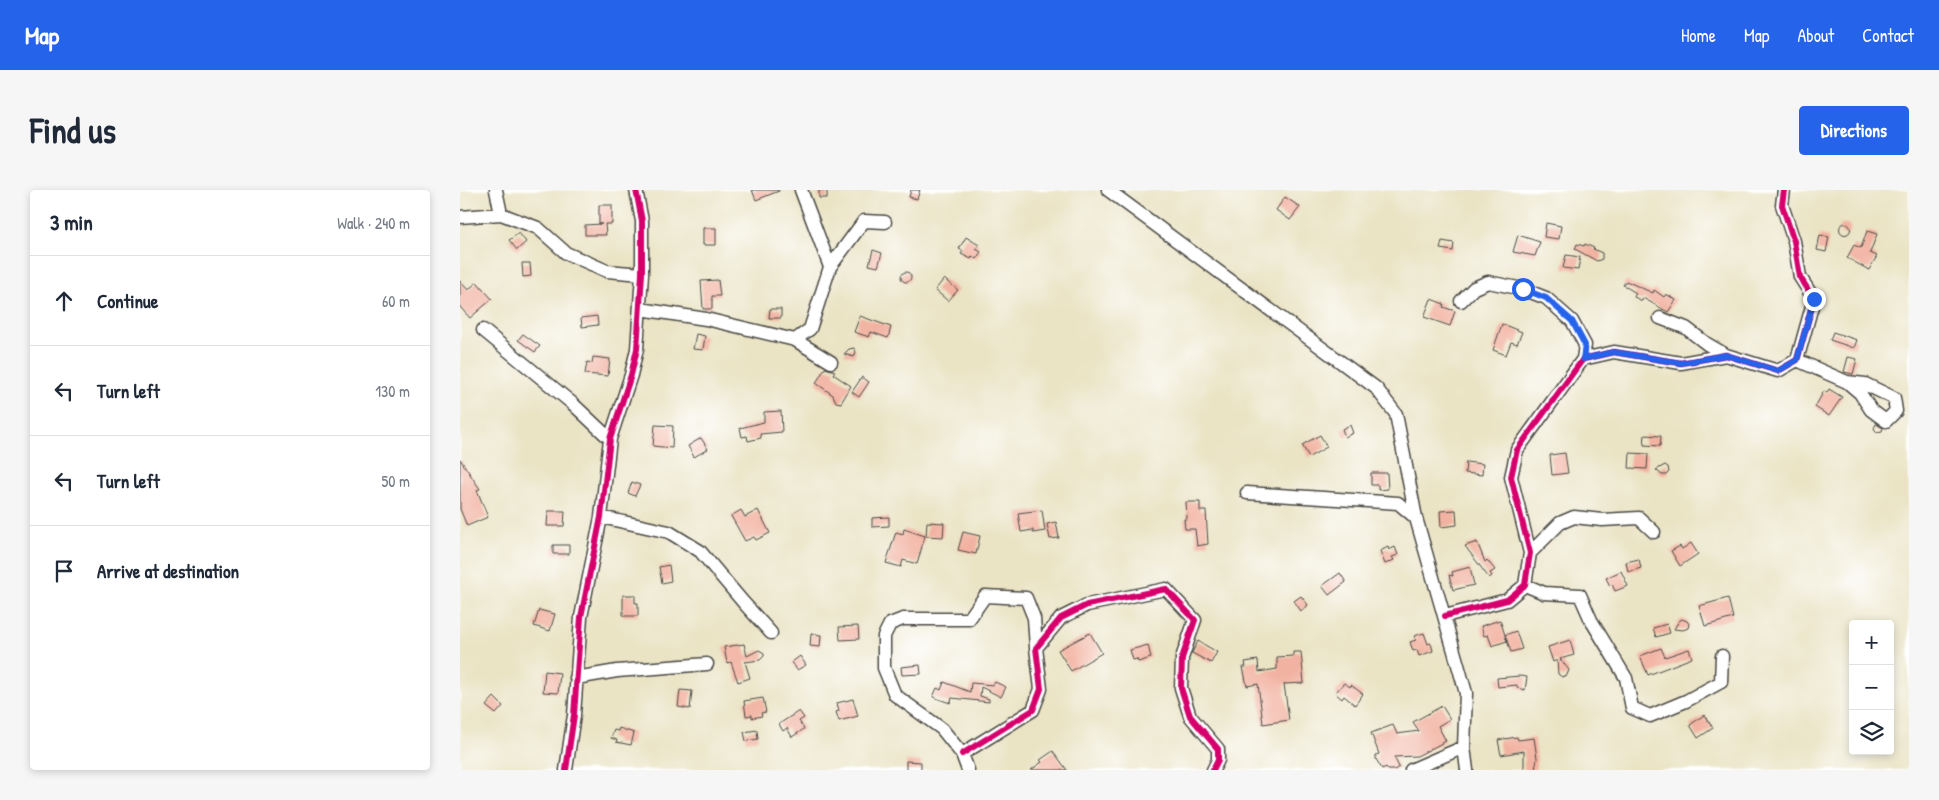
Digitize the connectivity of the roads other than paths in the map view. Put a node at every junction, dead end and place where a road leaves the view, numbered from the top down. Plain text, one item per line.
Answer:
1 (496, 190) edge
2 (636, 190) edge
3 (801, 190) edge
4 (1108, 190) edge
5 (1784, 190) edge
6 (501, 214) junction
7 (460, 217) edge
8 (885, 222) dead end
9 (830, 267) junction
10 (642, 274) junction
11 (1461, 301) dead end
12 (640, 309) junction
13 (1660, 318) dead end
14 (483, 330) dead end
15 (796, 340) junction
16 (1726, 355) junction
17 (1583, 359) junction
18 (1797, 360) junction
19 (831, 362) dead end
20 (1847, 382) dead end
21 (610, 439) junction
22 (1247, 493) dead end
23 (601, 517) junction
24 (1416, 518) junction
25 (1654, 532) dead end
26 (1530, 553) junction
27 (1525, 585) junction
28 (1444, 616) junction
29 (771, 633) dead end
30 (1036, 648) junction
31 (1722, 656) dead end
32 (708, 664) dead end
33 (576, 678) junction
34 (1464, 747) junction
35 (962, 754) junction
36 (566, 770) edge
37 (968, 770) edge
38 (1213, 770) edge
39 (1411, 770) edge
40 (1467, 770) edge

1 - 6 street
2 - 10 street
3 - 9 street
4 - 24 street
5 - 18 street
6 - 7 street
6 - 10 street
8 - 9 street
9 - 15 street
10 - 12 street
11 - 17 street
12 - 15 street
12 - 21 street
13 - 16 street
14 - 21 street
15 - 19 street
16 - 17 street
16 - 18 street
17 - 26 street
18 - 20 street
21 - 23 street
22 - 24 street
23 - 29 street
23 - 33 street
24 - 28 street
25 - 26 street
26 - 27 street
27 - 28 street
27 - 31 street
28 - 34 street
30 - 35 street
30 - 35 street
30 - 38 street
32 - 33 street
33 - 36 street
34 - 39 street
34 - 40 street
35 - 37 street

